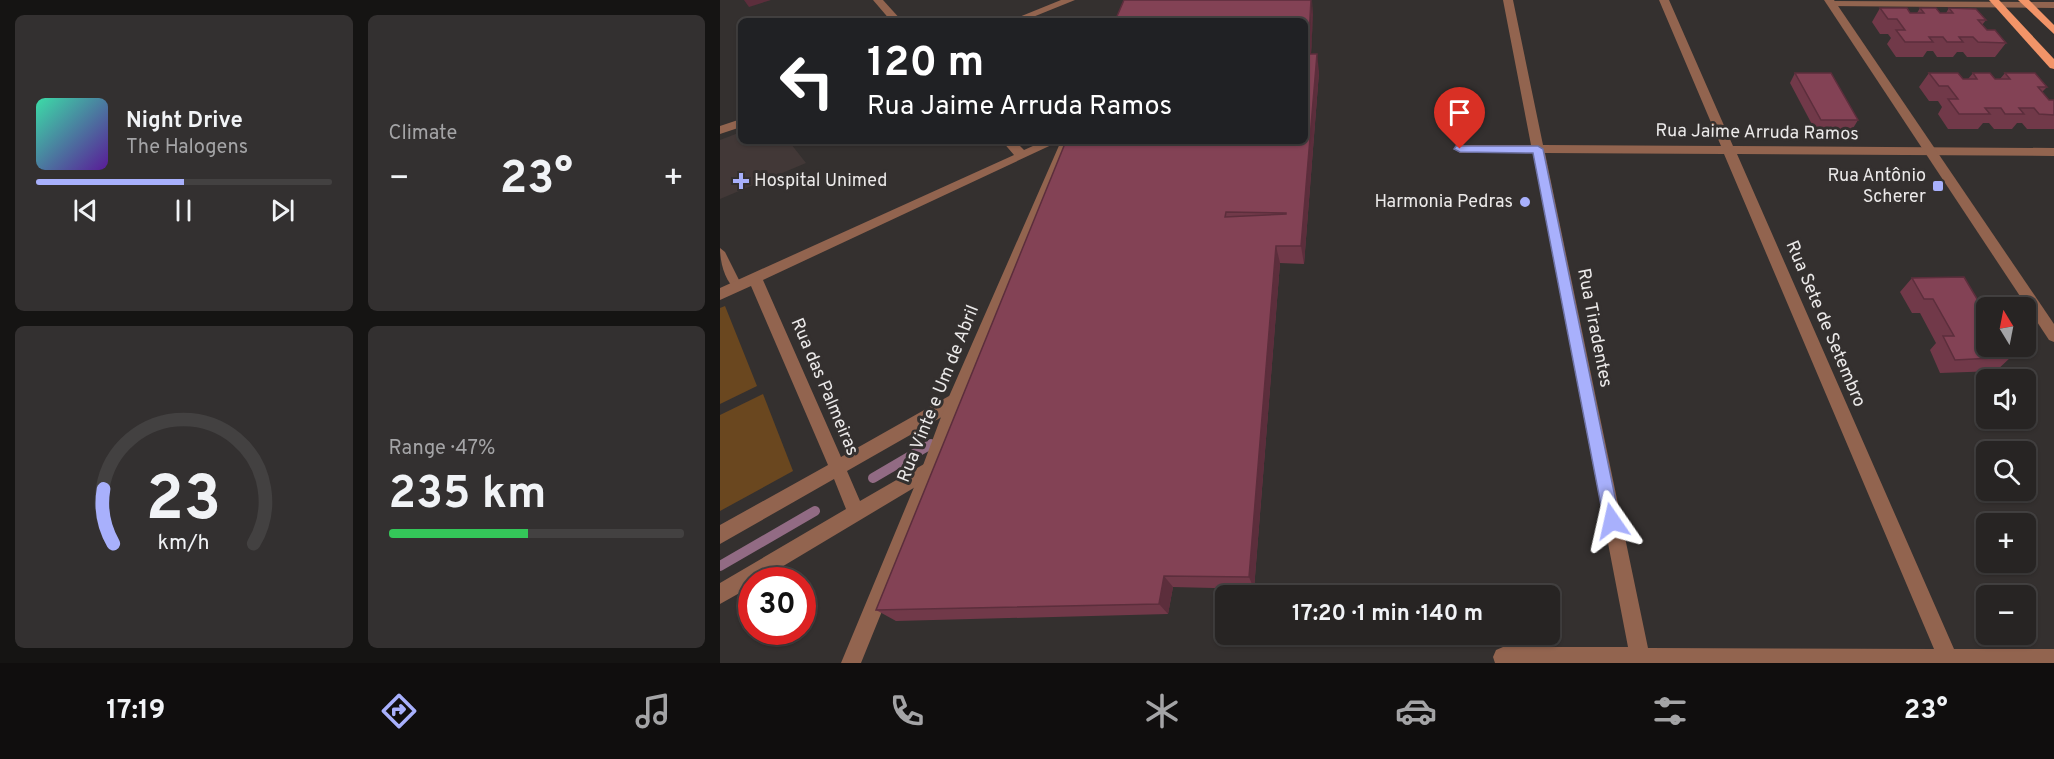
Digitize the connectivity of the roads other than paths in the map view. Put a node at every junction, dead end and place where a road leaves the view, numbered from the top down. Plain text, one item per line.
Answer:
1 (878, 0) edge
2 (1070, 0) edge
3 (1508, 0) edge
4 (1664, 0) edge
5 (1830, 2) edge
6 (1996, 2) edge
7 (2026, 2) edge
8 (2054, 4) edge
9 (894, 18) edge
10 (1022, 18) edge
11 (2054, 31) edge
12 (2054, 66) edge
13 (738, 124) edge
14 (720, 130) edge
15 (1011, 144) edge
16 (1048, 144) edge
17 (1066, 144) edge
18 (1460, 149) dead end
19 (1538, 149) junction
20 (1728, 150) junction
21 (1930, 152) junction
22 (2054, 153) edge
23 (1022, 156) junction
24 (720, 252) edge
25 (755, 278) junction
26 (737, 286) junction
27 (720, 294) edge
28 (2054, 336) edge
29 (955, 401) junction
30 (838, 468) junction
31 (931, 468) junction
32 (857, 513) junction
33 (720, 535) edge
34 (720, 594) edge
35 (1503, 657) dead end
36 (2054, 659) edge
37 (1640, 660) edge
38 (1949, 661) edge
39 (851, 663) edge

1 - 9 street
2 - 10 street
3 - 19 street, Rua Tiradentes
4 - 20 street, Rua Sete de Setembro
5 - 6 street
5 - 21 street
6 - 7 street
6 - 12 main road
7 - 8 street
7 - 11 main road
13 - 14 street
15 - 23 street
16 - 23 street
17 - 29 street, Rua Vinte e Um de Abril
18 - 19 street, Rua Jaime Arruda Ramos
19 - 20 street, Rua Jaime Arruda Ramos
19 - 37 street, Rua Tiradentes
20 - 21 street, Rua Jaime Arruda Ramos
20 - 38 street, Rua Sete de Setembro
21 - 22 street, Rua Jaime Arruda Ramos
21 - 28 street
23 - 25 street
24 - 26 lane
25 - 26 street
25 - 30 street, Rua das Palmeiras
26 - 27 street
29 - 30 street
29 - 31 street, Rua Vinte e Um de Abril
30 - 32 street, Rua das Palmeiras
30 - 33 street
31 - 32 street
31 - 39 street, Rua Vinte e Um de Abril
32 - 34 street
35 - 37 street
36 - 38 street
37 - 38 street

